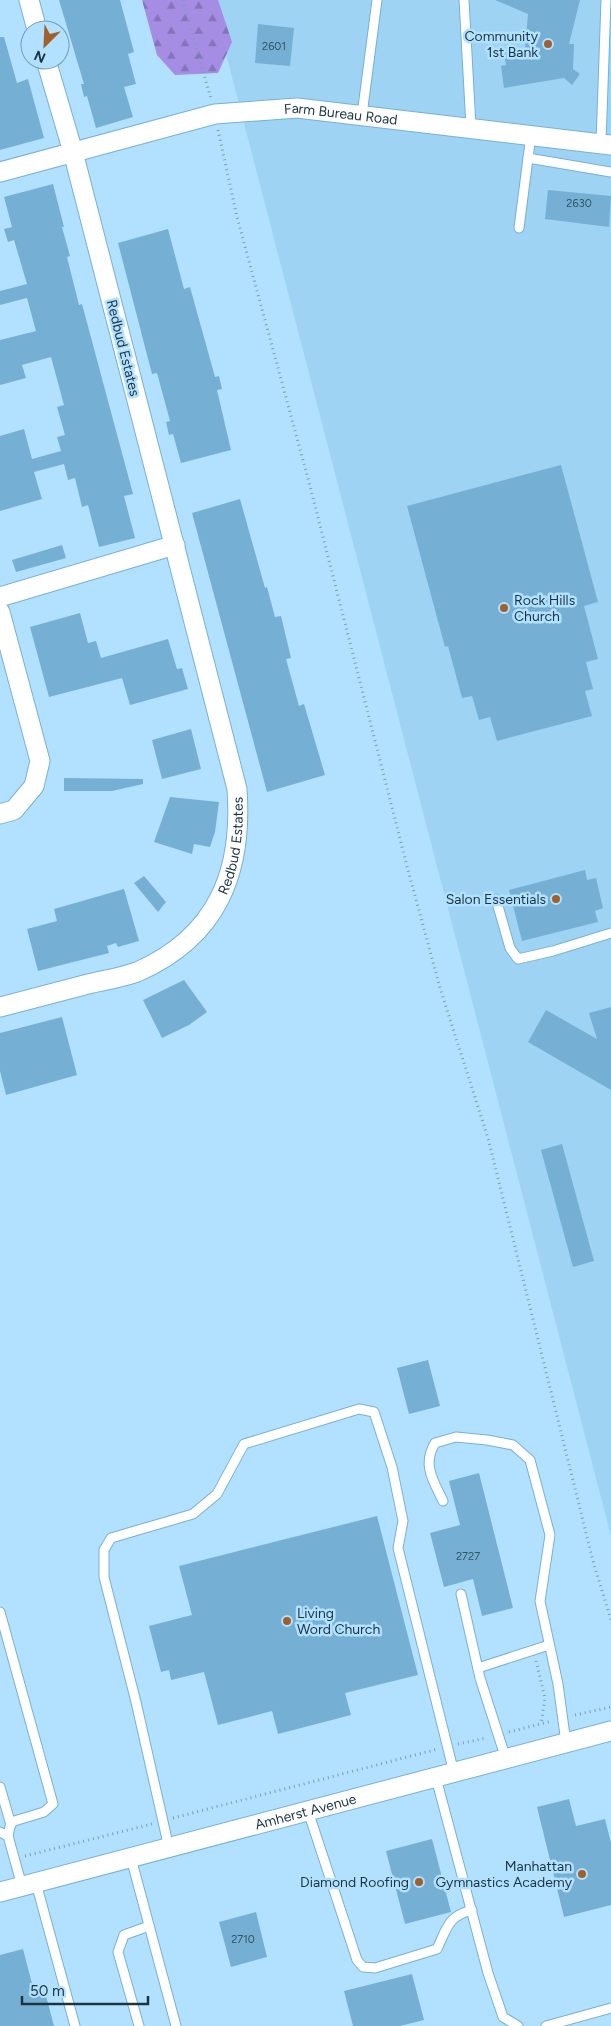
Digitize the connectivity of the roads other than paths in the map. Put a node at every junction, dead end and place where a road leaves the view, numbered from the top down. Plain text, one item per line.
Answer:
1 (29, 0) edge
2 (377, 0) edge
3 (464, 0) edge
4 (606, 0) edge
5 (34, 20) edge
6 (49, 70) edge
7 (362, 115) junction
8 (471, 127) junction
9 (531, 135) junction
10 (606, 144) edge
11 (73, 152) junction
12 (528, 158) junction
13 (0, 172) edge
14 (611, 172) edge
15 (519, 228) dead end
16 (175, 544) junction
17 (0, 597) edge
18 (0, 612) edge
19 (0, 814) edge
20 (496, 900) dead end
21 (611, 933) edge
22 (0, 1006) edge
23 (443, 1501) dead end
24 (461, 1594) dead end
25 (0, 1612) edge
26 (549, 1645) junction
27 (478, 1668) junction
28 (611, 1731) edge
29 (566, 1743) junction
30 (506, 1759) junction
31 (454, 1773) junction
32 (436, 1778) junction
33 (0, 1787) edge
34 (308, 1811) junction
35 (11, 1825) junction
36 (4, 1834) edge
37 (169, 1848) junction
38 (131, 1858) junction
39 (29, 1884) junction
40 (0, 1892) edge
41 (472, 1910) junction
42 (149, 1926) junction
43 (611, 2008) edge
44 (75, 2026) edge
45 (139, 2026) edge
46 (176, 2026) edge
47 (518, 2026) edge
48 (546, 2026) edge

1 - 5 street
2 - 7 lane
3 - 8 lane
4 - 10 lane
6 - 11 street, Redbud Estates
7 - 8 street, Farm Bureau Road
7 - 11 street, Farm Bureau Road
8 - 9 street, Farm Bureau Road
9 - 10 street, Farm Bureau Road
9 - 12 lane
11 - 13 street
11 - 16 street, Redbud Estates
12 - 14 lane
12 - 15 lane
16 - 17 street
16 - 22 street, Redbud Estates
18 - 19 street
20 - 21 lane
23 - 26 lane
24 - 27 lane
25 - 35 lane
26 - 27 lane
26 - 29 lane
27 - 30 lane
28 - 29 street, Amherst Avenue
29 - 30 street, Amherst Avenue
30 - 31 street, Amherst Avenue
31 - 32 street, Amherst Avenue
31 - 37 lane
32 - 34 street, Amherst Avenue
32 - 41 lane
33 - 35 lane
34 - 37 street, Amherst Avenue
34 - 41 lane
35 - 36 lane
36 - 39 lane
37 - 38 street, Amherst Avenue
38 - 39 street, Amherst Avenue
38 - 42 lane
39 - 40 street, Amherst Avenue
39 - 44 lane
41 - 47 lane
42 - 45 lane
42 - 46 lane
43 - 48 lane

